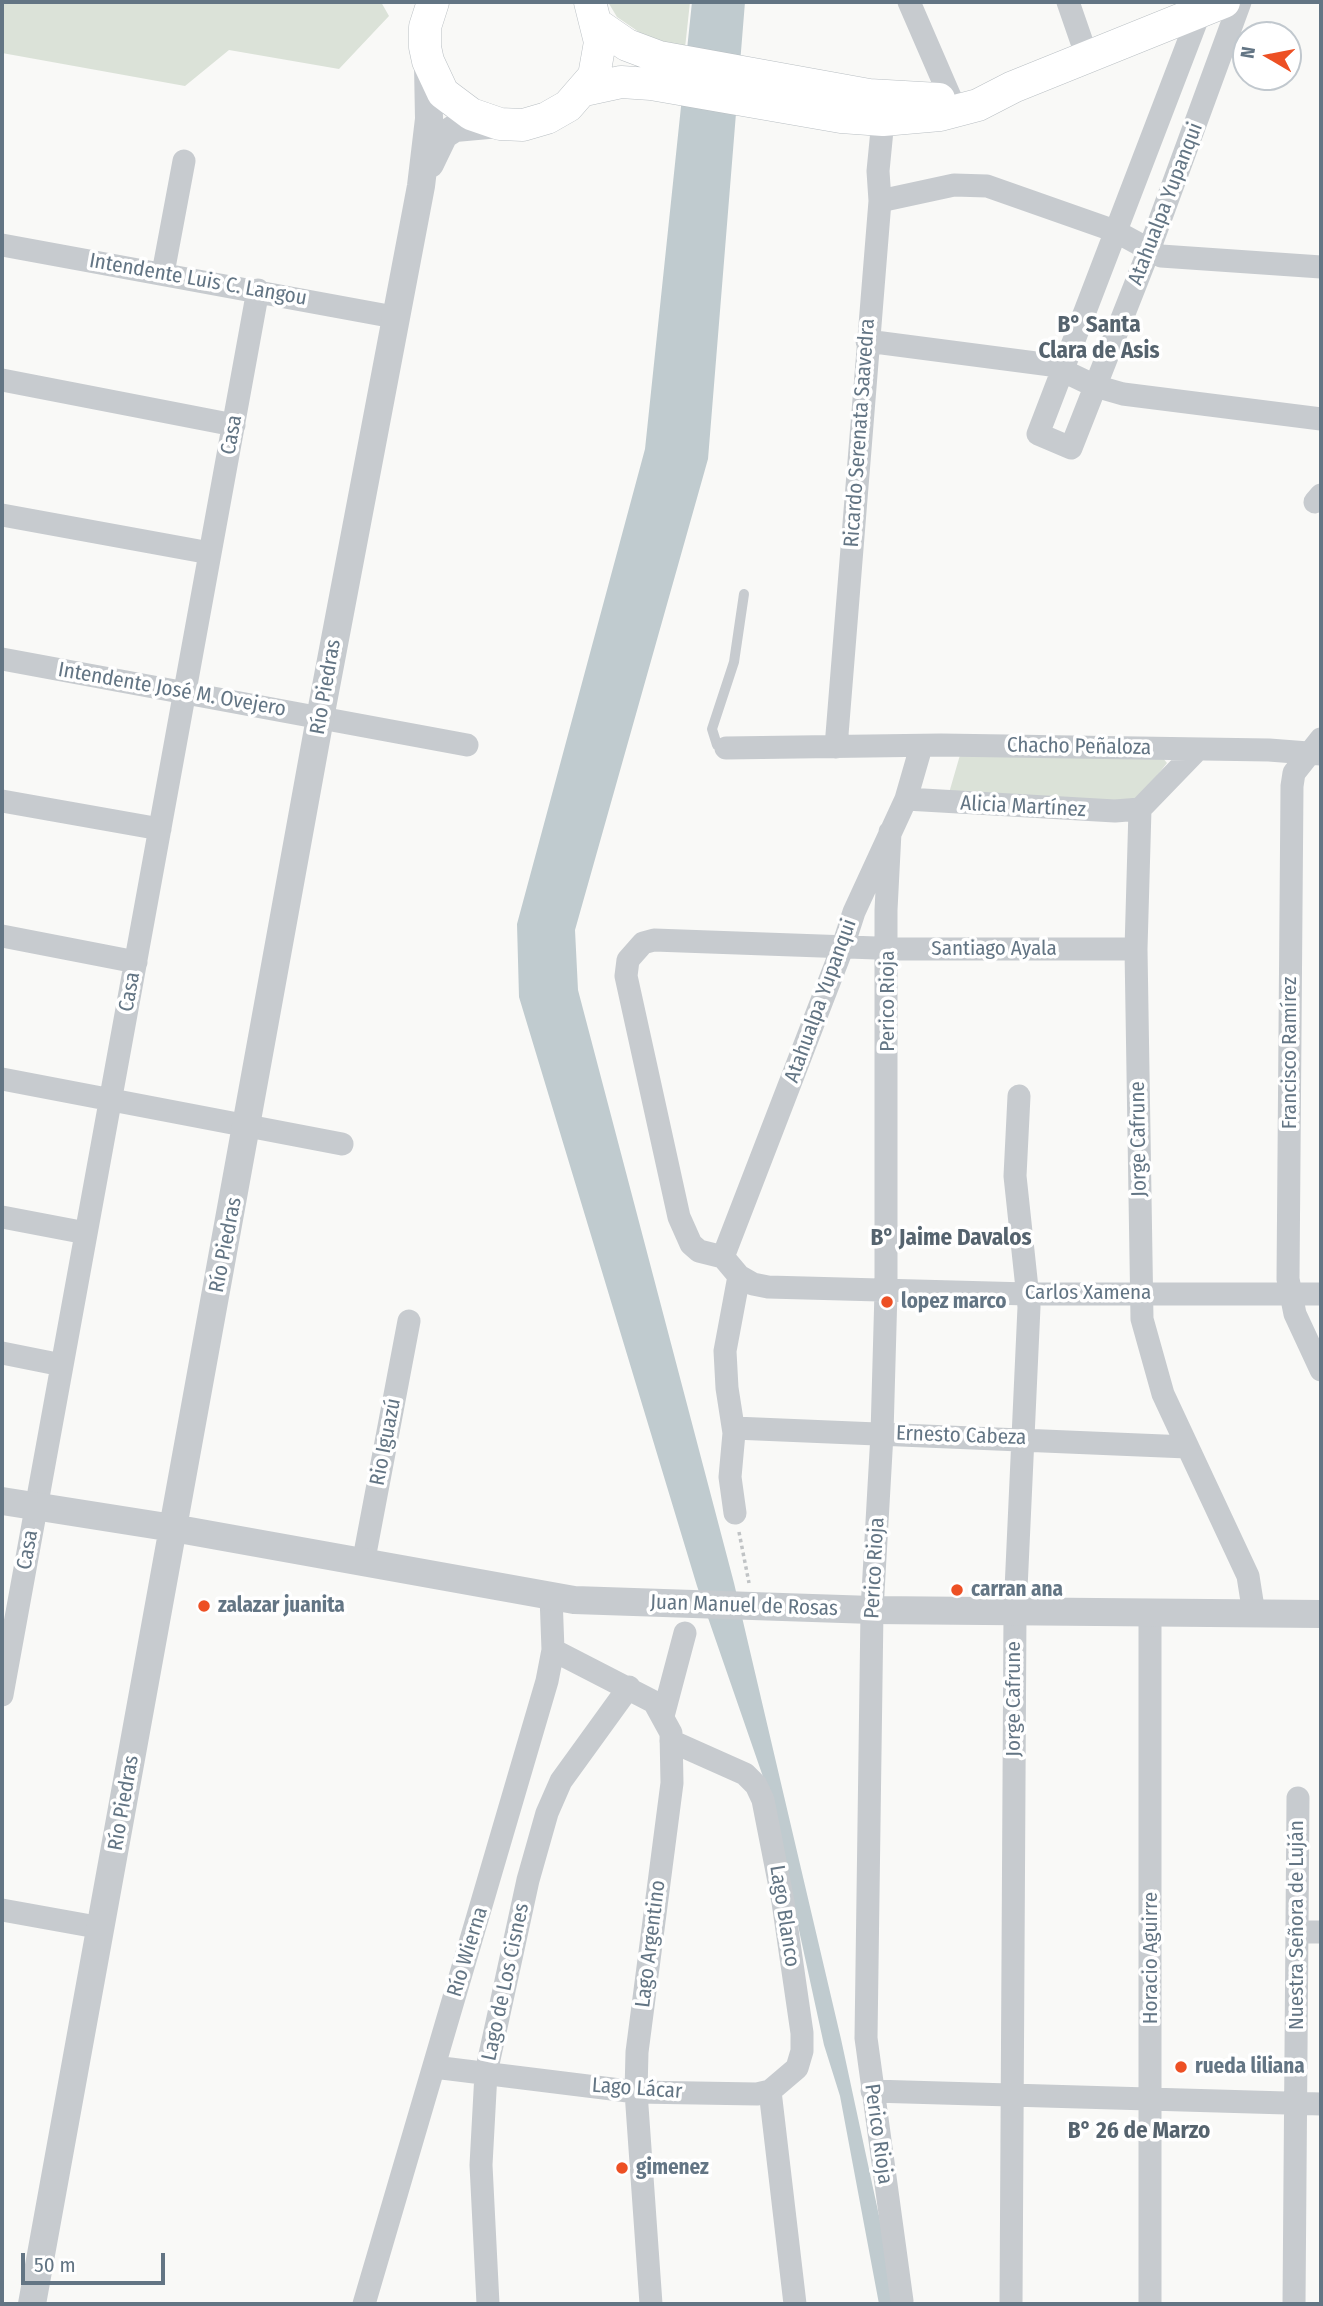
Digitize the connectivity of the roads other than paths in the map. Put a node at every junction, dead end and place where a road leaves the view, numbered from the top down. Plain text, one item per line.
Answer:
1 (909, 2) edge
2 (1068, 2) edge
3 (1240, 2) edge
4 (1209, 5) edge
5 (425, 10) edge
6 (594, 13) edge
7 (1087, 57) junction
8 (428, 61) junction
9 (655, 70) junction
10 (1013, 87) junction
11 (584, 90) junction
12 (766, 91) junction
13 (951, 99) junction
14 (883, 120) junction
15 (500, 124) junction
16 (184, 161) dead end
17 (421, 186) junction
18 (880, 201) junction
19 (1115, 231) junction
20 (2, 245) edge
21 (1149, 250) junction
22 (1321, 267) edge
23 (163, 273) junction
24 (258, 290) junction
25 (394, 317) junction
26 (867, 341) junction
27 (1063, 369) junction
28 (2, 380) edge
29 (1095, 386) junction
30 (1321, 419) edge
31 (234, 425) junction
32 (2, 515) edge
33 (210, 553) junction
34 (744, 594) dead end
35 (2, 659) edge
36 (186, 693) junction
37 (320, 718) junction
38 (467, 745) dead end
39 (836, 747) junction
40 (921, 747) junction
41 (726, 748) joint
42 (1198, 749) junction
43 (1317, 749) edge
44 (906, 799) junction
45 (2, 801) edge
46 (1140, 809) junction
47 (160, 829) junction
48 (890, 832) junction
49 (2, 936) edge
50 (844, 946) junction
51 (888, 948) junction
52 (1136, 949) junction
53 (136, 962) junction
54 (2, 1079) edge
55 (1019, 1096) dead end
56 (111, 1100) junction
57 (248, 1125) junction
58 (342, 1144) dead end
59 (2, 1217) edge
60 (86, 1233) junction
61 (723, 1257) junction
62 (739, 1276) junction
63 (886, 1291) junction
64 (1028, 1293) junction
65 (1140, 1293) junction
66 (1321, 1294) edge
67 (1289, 1295) junction
68 (409, 1321) dead end
69 (2, 1353) edge
70 (62, 1365) junction
71 (1321, 1370) edge
72 (734, 1428) junction
73 (882, 1434) junction
74 (1024, 1438) junction
75 (1187, 1447) junction
76 (2, 1501) edge
77 (36, 1507) junction
78 (735, 1513) road end
79 (173, 1528) junction
80 (363, 1564) junction
81 (551, 1597) junction
82 (872, 1610) junction
83 (1014, 1611) junction
84 (1150, 1612) junction
85 (1254, 1614) junction
86 (1321, 1614) edge
87 (685, 1633) dead end
88 (7, 1635) edge
89 (553, 1650) junction
90 (629, 1687) junction
91 (2, 1695) edge
92 (663, 1716) junction
93 (671, 1741) junction
94 (1297, 1798) dead end
95 (2, 1910) edge
96 (102, 1928) junction
97 (1296, 1931) junction
98 (1321, 1932) edge
99 (434, 2067) junction
100 (486, 2073) junction
101 (770, 2091) junction
102 (872, 2091) junction
103 (636, 2092) junction
104 (1014, 2095) junction
105 (1151, 2100) junction
106 (1297, 2104) junction
107 (1321, 2104) edge
108 (902, 2301) dead end
109 (32, 2304) edge
110 (364, 2304) edge
111 (488, 2304) edge
112 (652, 2304) edge
113 (795, 2304) edge
114 (1011, 2304) edge
115 (1150, 2304) edge
116 (1294, 2304) edge

1 - 13 street
2 - 7 street
3 - 21 street, Atahualpa Yupanqui
4 - 7 main road
4 - 19 street, Atahualpa Yupanqui
5 - 8 main road
6 - 9 main road
6 - 11 main road
7 - 10 main road
8 - 15 main road
8 - 17 street
9 - 11 main road
9 - 12 main road
10 - 13 main road
10 - 14 main road
11 - 15 main road
12 - 13 main road
12 - 14 main road
14 - 18 street, Ricardo Serenata Saavedra
15 - 17 street
16 - 23 street
17 - 25 street, Río Piedras
18 - 19 street
18 - 26 street, Ricardo Serenata Saavedra
19 - 21 street
19 - 27 street, Atahualpa Yupanqui
20 - 23 street, Intendente Luis C. Langou
21 - 22 street
21 - 29 street, Atahualpa Yupanqui
23 - 24 street, Intendente Luis C. Langou
24 - 25 street, Intendente Luis C. Langou
24 - 31 street, Casa
25 - 37 street, Río Piedras
26 - 27 street
26 - 39 street, Ricardo Serenata Saavedra
27 - 29 street
27 - 29 street, Atahualpa Yupanqui
28 - 31 street
29 - 30 street
31 - 33 street, Casa
32 - 33 street
33 - 36 street, Casa
34 - 41 lane
35 - 36 street, Intendente José M. Ovejero
36 - 37 street, Intendente José M. Ovejero
36 - 47 street, Casa
37 - 38 street, Intendente José M. Ovejero
37 - 57 street, Río Piedras
39 - 40 street, Chacho Peñaloza
39 - 41 street, Chacho Peñaloza
40 - 42 street, Chacho Peñaloza
40 - 44 street, Atahualpa Yupanqui
42 - 43 street, Chacho Peñaloza
42 - 46 street
43 - 67 street, Francisco Ramírez
44 - 46 street, Alicia Martínez
44 - 48 street, Atahualpa Yupanqui
45 - 47 street
46 - 52 street, Jorge Cafrune
47 - 53 street, Casa
48 - 50 street, Atahualpa Yupanqui
48 - 51 street, Perico Rioja
49 - 53 street
50 - 51 street, Santiago Ayala
50 - 61 street, Atahualpa Yupanqui
50 - 61 street, Santiago Ayala
51 - 52 street, Santiago Ayala
51 - 63 street, Perico Rioja
52 - 65 street, Jorge Cafrune
53 - 56 street, Casa
54 - 56 street
55 - 64 street, Jorge Cafrune
56 - 57 street
56 - 60 street, Casa
57 - 58 street
57 - 79 street, Río Piedras
59 - 60 street
60 - 70 street, Casa
61 - 62 street
62 - 63 street, Carlos Xamena
62 - 72 street
63 - 64 street, Carlos Xamena
63 - 73 street, Perico Rioja
64 - 65 street, Carlos Xamena
64 - 74 street, Jorge Cafrune
65 - 67 street, Carlos Xamena
65 - 75 street, Jorge Cafrune
66 - 67 street, Carlos Xamena
67 - 71 street, Francisco Ramírez
68 - 80 street, Rio Iguazú
69 - 70 street
70 - 77 street, Casa
72 - 73 street, Ernesto Cabeza
72 - 78 street
73 - 74 street, Ernesto Cabeza
73 - 82 street, Perico Rioja
74 - 75 street, Ernesto Cabeza
74 - 83 street, Jorge Cafrune
75 - 85 street, Jorge Cafrune
76 - 77 street, Juan Manuel de Rosas
77 - 79 street, Juan Manuel de Rosas
77 - 88 street, Casa
79 - 80 street, Juan Manuel de Rosas
79 - 96 street, Río Piedras
80 - 81 street, Juan Manuel de Rosas
81 - 82 street, Juan Manuel de Rosas
81 - 89 street, Río Wierna
82 - 83 street, Juan Manuel de Rosas
82 - 102 street, Perico Rioja
83 - 84 street, Juan Manuel de Rosas
83 - 104 street, Jorge Cafrune
84 - 85 street, Juan Manuel de Rosas
84 - 105 street, Horacio Aguirre
85 - 86 street, Juan Manuel de Rosas
87 - 92 street
88 - 91 street, Casa
89 - 90 street, Lago Argentino
89 - 99 street, Río Wierna
90 - 92 street, Lago Argentino
90 - 100 street, Lago de Los Cisnes
92 - 93 street, Lago Argentino
93 - 101 street, Lago Blanco
93 - 103 street, Lago Argentino
94 - 97 street, Nuestra Señora de Luján
95 - 96 street
96 - 109 street, Río Piedras
97 - 98 street
97 - 106 street, Nuestra Señora de Luján
99 - 100 street, Lago Lácar
99 - 110 street, Río Wierna
100 - 103 street, Lago Lácar
100 - 111 street, Lago de Los Cisnes
101 - 103 street, Lago Lácar
101 - 113 street
102 - 104 street
102 - 108 street, Perico Rioja
103 - 112 street, Lago Argentino
104 - 105 street
104 - 114 street, Jorge Cafrune
105 - 106 street
105 - 115 street, Horacio Aguirre
106 - 107 street
106 - 116 street, Nuestra Señora de Luján

